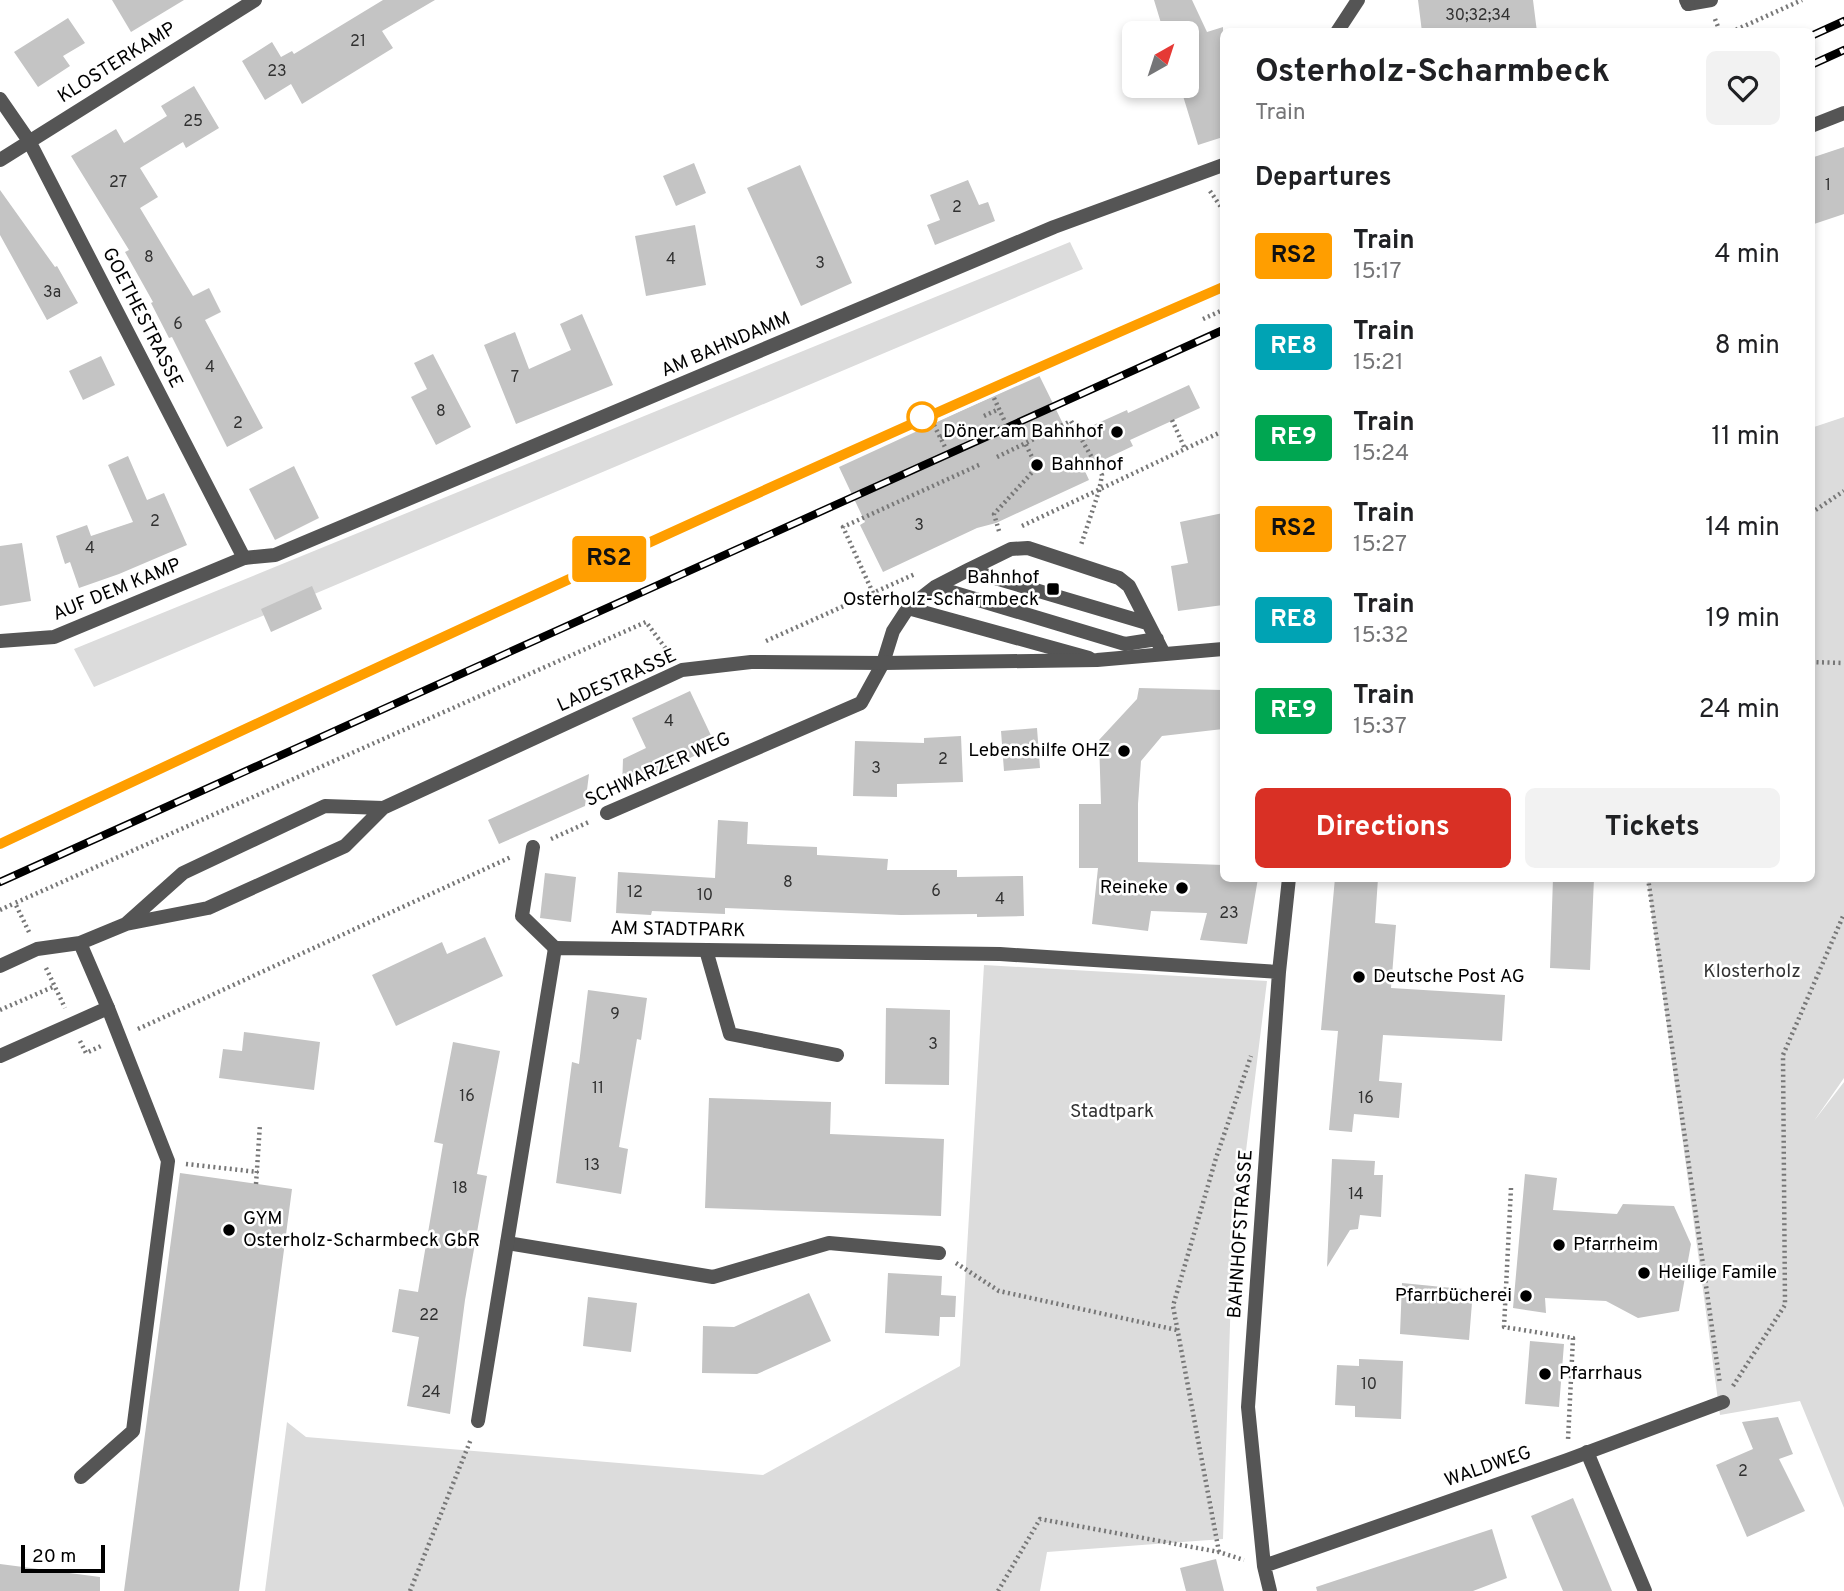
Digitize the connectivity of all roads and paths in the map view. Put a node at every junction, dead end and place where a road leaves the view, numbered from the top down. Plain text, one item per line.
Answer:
1 (255, 0) edge
2 (1358, 0) edge
3 (1711, 0) edge
4 (1802, 0) edge
5 (1687, 2) edge
6 (1340, 27) edge
7 (1740, 28) edge
8 (0, 99) edge
9 (1844, 113) edge
10 (1815, 124) edge
11 (29, 141) junction
12 (0, 160) edge
13 (1220, 166) edge
14 (1220, 311) edge
15 (1203, 319) dead end
16 (994, 398) dead end
17 (999, 409) junction
18 (984, 416) dead end
19 (1172, 420) dead end
20 (1005, 422) dead end
21 (968, 424) dead end
22 (934, 425) dead end
23 (940, 437) junction
24 (1025, 443) junction
25 (946, 449) dead end
26 (1185, 449) dead end
27 (997, 457) dead end
28 (981, 464) dead end
29 (1844, 491) edge
30 (1815, 510) edge
31 (1001, 536) dead end
32 (244, 558) junction
33 (1074, 564) junction
34 (968, 570) junction
35 (935, 587) junction
36 (873, 593) dead end
37 (908, 608) junction
38 (1147, 623) junction
39 (1157, 639) junction
40 (0, 641) edge
41 (1220, 649) edge
42 (1164, 654) junction
43 (1097, 660) junction
44 (1815, 662) edge
45 (883, 663) junction
46 (1844, 663) edge
47 (383, 808) junction
48 (607, 813) joint
49 (533, 847) junction
50 (1289, 882) edge
51 (1649, 882) edge
52 (15, 903) dead end
53 (0, 910) edge
54 (1844, 914) edge
55 (126, 924) junction
56 (80, 943) junction
57 (555, 948) junction
58 (706, 950) junction
59 (0, 966) edge
60 (1279, 972) junction
61 (55, 986) dead end
62 (108, 1008) junction
63 (0, 1010) edge
64 (121, 1037) junction
65 (1254, 1046) dead end
66 (837, 1055) dead end
67 (0, 1056) edge
68 (260, 1124) dead end
69 (168, 1161) junction
70 (258, 1172) junction
71 (256, 1184) dead end
72 (1511, 1188) dead end
73 (507, 1243) junction
74 (939, 1253) joint
75 (1177, 1329) junction
76 (1723, 1402) junction
77 (478, 1422) joint
78 (1587, 1452) junction
79 (1567, 1460) junction
80 (81, 1477) dead end
81 (1219, 1552) junction
82 (1264, 1566) junction
83 (411, 1591) edge
84 (998, 1591) edge
85 (1270, 1591) edge
86 (1645, 1591) edge

1 - 11 street, KLOSTERKAMP
2 - 6 street
3 - 5 street
4 - 7 path
8 - 11 street, GOETHESTRASSE
9 - 10 street
11 - 12 street, KLOSTERKAMP
11 - 32 street, GOETHESTRASSE
13 - 32 street, AM BAHNDAMM
14 - 15 path
16 - 17 path
17 - 18 path
17 - 20 path
19 - 26 path
21 - 23 path
22 - 23 path
23 - 25 path
24 - 27 path
24 - 31 path
24 - 33 path
28 - 36 path
29 - 30 path
32 - 40 street, AUF DEM KAMP
33 - 34 street
33 - 38 street
34 - 35 street
34 - 38 street
35 - 37 street
35 - 39 street
37 - 43 street
37 - 45 street, SCHWARZER WEG
38 - 39 street
39 - 42 street
41 - 42 street
42 - 43 street
43 - 45 street
44 - 46 path
45 - 47 street, LADESTRASSE
45 - 48 street, SCHWARZER WEG
47 - 55 street, LADESTRASSE
47 - 55 street, LADESTRASSE
48 - 49 path, SCHWARZER WEG
49 - 57 street
49 - 64 path, SCHWARZER WEG
50 - 60 street, BAHNHOFSTRASSE
51 - 76 path
52 - 53 path
54 - 76 path
55 - 56 street, LADESTRASSE
56 - 59 street, LADESTRASSE
56 - 62 street
57 - 58 street, AM STADTPARK
57 - 73 street
58 - 60 street, AM STADTPARK
58 - 66 street
60 - 82 street, BAHNHOFSTRASSE
61 - 63 path
62 - 64 street
62 - 67 street
64 - 69 street
65 - 75 path
68 - 70 path
69 - 70 path
69 - 80 street
70 - 71 path
72 - 79 path
73 - 74 street
73 - 77 street
74 - 75 path
75 - 81 path
76 - 78 street, WALDWEG
77 - 83 path
78 - 79 street, WALDWEG
78 - 86 street
79 - 82 street, WALDWEG
81 - 82 path
81 - 84 path
82 - 85 street, BAHNHOFSTRASSE

